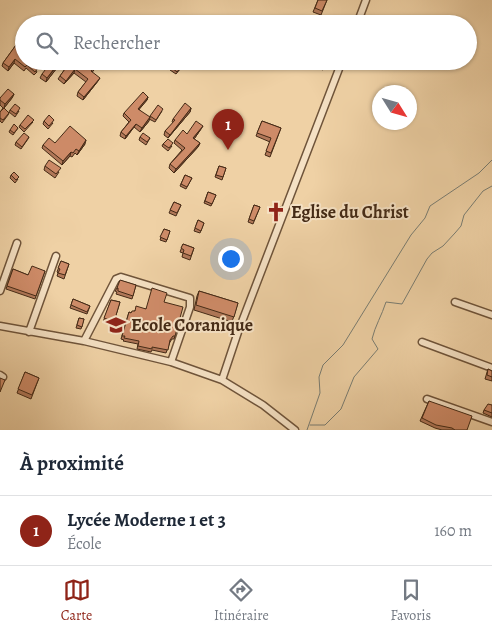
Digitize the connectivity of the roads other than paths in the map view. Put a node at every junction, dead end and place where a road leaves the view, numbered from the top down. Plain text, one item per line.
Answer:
1 (366, 0) edge
2 (360, 15) edge
3 (339, 70) edge
4 (17, 243) dead end
5 (56, 256) dead end
6 (0, 291) edge
7 (455, 302) dead end
8 (492, 315) edge
9 (0, 326) edge
10 (29, 332) junction
11 (84, 341) junction
12 (422, 342) dead end
13 (171, 362) junction
14 (492, 368) edge
15 (222, 380) junction
16 (428, 399) edge
17 (492, 422) edge
18 (295, 430) edge

1 - 2 street
3 - 15 street
4 - 6 street
5 - 10 street
7 - 8 street
9 - 10 street
10 - 11 street
11 - 13 street
11 - 13 street
12 - 14 street
13 - 15 street
15 - 18 street
16 - 17 street

